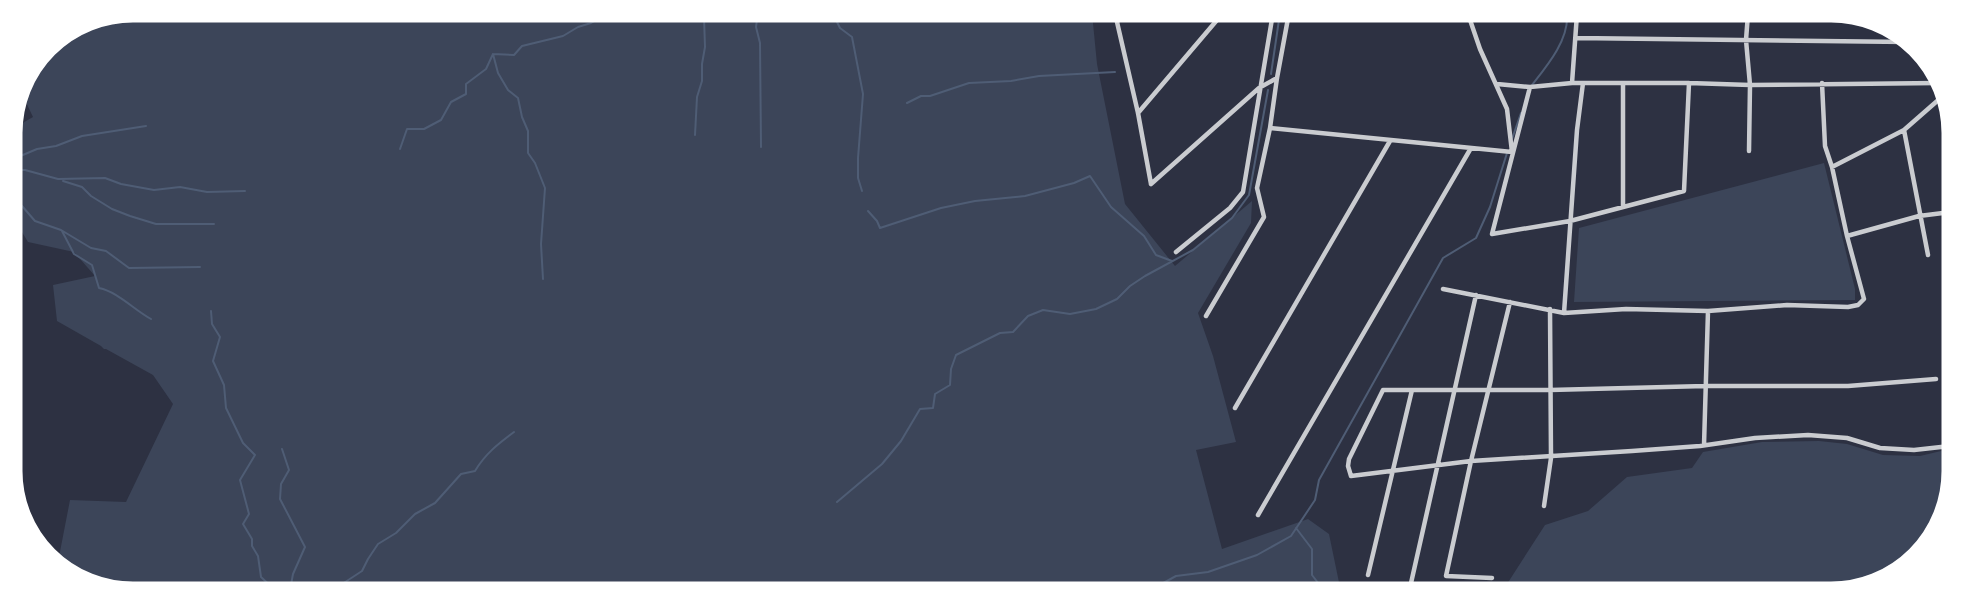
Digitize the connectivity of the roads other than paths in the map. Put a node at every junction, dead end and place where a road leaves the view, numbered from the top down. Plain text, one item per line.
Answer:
1 (1118, 21) edge
2 (1216, 21) edge
3 (1272, 21) edge
4 (1287, 21) edge
5 (1470, 21) edge
6 (1576, 21) edge
7 (1748, 21) edge
8 (1575, 38) junction
9 (1746, 40) junction
10 (1895, 42) edge
11 (1276, 78) junction
12 (1572, 83) junction
13 (1583, 83) junction
14 (1689, 83) junction
15 (1822, 83) junction
16 (1930, 83) edge
17 (1497, 84) junction
18 (1623, 84) junction
19 (1750, 85) junction
20 (1261, 87) junction
21 (1530, 87) junction
22 (1938, 100) edge
23 (1138, 112) junction
24 (1270, 128) junction
25 (1904, 130) junction
26 (1390, 141) junction
27 (1472, 148) junction
28 (1749, 151) dead end
29 (1512, 152) junction
30 (1832, 168) junction
31 (1623, 207) junction
32 (1943, 213) edge
33 (1919, 216) junction
34 (1570, 221) junction
35 (1846, 236) junction
36 (1176, 252) dead end
37 (1928, 255) dead end
38 (1443, 289) dead end
39 (1476, 295) junction
40 (1510, 302) junction
41 (1550, 309) junction
42 (1708, 311) junction
43 (1564, 313) junction
44 (1206, 316) dead end
45 (1936, 379) dead end
46 (1706, 386) junction
47 (1412, 390) junction
48 (1454, 390) junction
49 (1488, 390) junction
50 (1550, 390) junction
51 (1234, 408) dead end
52 (1704, 445) junction
53 (1943, 446) edge
54 (1551, 458) junction
55 (1471, 461) junction
56 (1438, 466) junction
57 (1394, 471) junction
58 (1544, 506) dead end
59 (1258, 515) dead end
60 (1368, 574) dead end
61 (1492, 578) dead end
62 (1411, 583) edge

1 - 23 street
2 - 23 street
3 - 20 street
4 - 11 street
5 - 17 street
6 - 8 street
7 - 9 street
8 - 9 street
8 - 12 street
9 - 10 street
9 - 19 street
11 - 20 street
11 - 24 street
12 - 13 street
12 - 21 street
13 - 18 street
13 - 34 street
14 - 18 street
14 - 19 street
14 - 31 street
15 - 16 street
15 - 19 street
15 - 30 street
17 - 21 street
17 - 29 street
18 - 31 street
19 - 28 street
20 - 23 street
20 - 36 street
21 - 29 street
22 - 25 street
24 - 26 street
24 - 44 street
25 - 30 street
25 - 33 street
26 - 27 street
26 - 51 street
27 - 29 street
27 - 59 street
29 - 34 street
30 - 35 street
31 - 34 street
32 - 33 street
33 - 35 street
33 - 37 street
34 - 43 street
35 - 42 street
38 - 39 street
39 - 40 street
39 - 48 street
40 - 41 street
40 - 49 street
41 - 43 street
41 - 50 street
42 - 43 street
42 - 46 street
45 - 46 street
46 - 50 street
46 - 52 street
47 - 48 street
47 - 57 street
47 - 57 street
48 - 49 street
48 - 56 street
49 - 50 street
49 - 55 street
50 - 54 street
52 - 53 street
52 - 54 street
54 - 55 street
54 - 58 street
55 - 56 street
55 - 61 street
56 - 57 street
56 - 62 street
57 - 60 street

